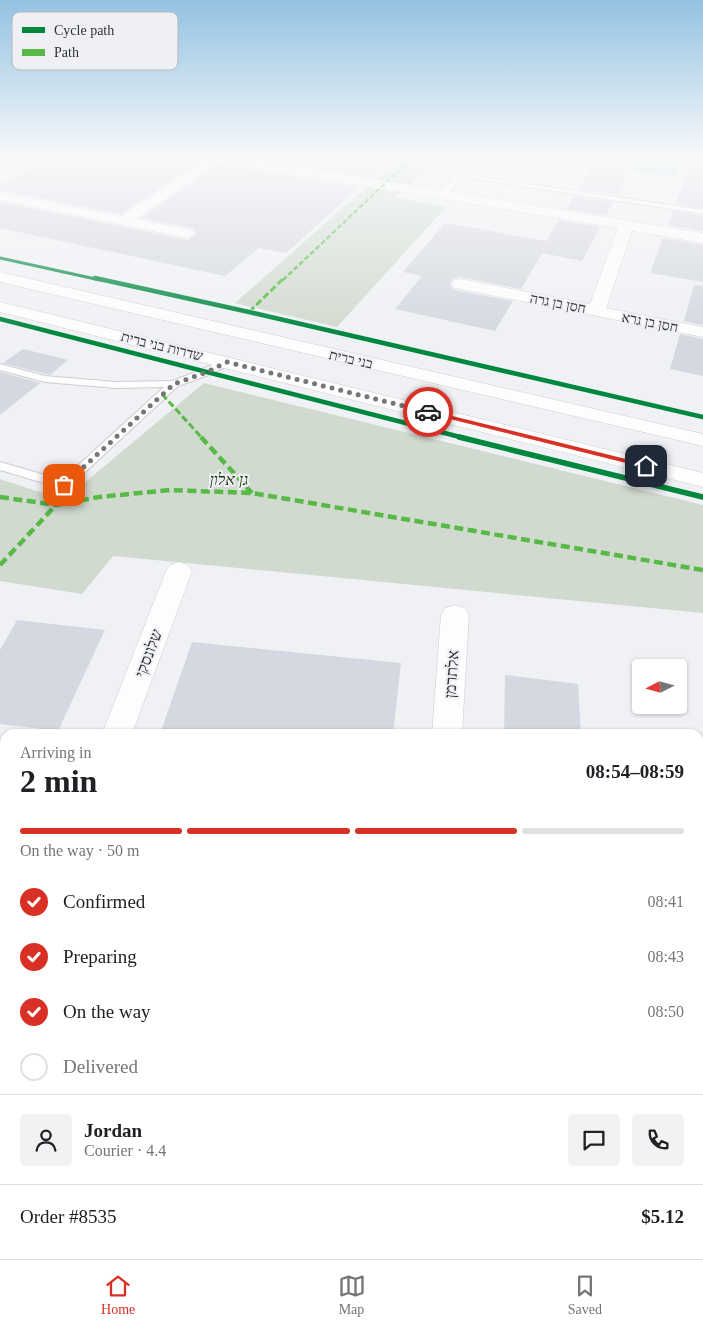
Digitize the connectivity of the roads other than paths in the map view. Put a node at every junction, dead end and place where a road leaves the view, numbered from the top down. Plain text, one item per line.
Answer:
1 (97, 216) edge
2 (131, 216) edge
3 (565, 216) edge
4 (123, 221) junction
5 (626, 226) junction
6 (187, 233) dead end
7 (703, 238) edge
8 (0, 277) edge
9 (460, 284) dead end
10 (0, 307) edge
11 (596, 311) junction
12 (703, 332) edge
13 (227, 362) junction
14 (0, 368) edge
15 (174, 384) junction
16 (703, 440) edge
17 (0, 466) edge
18 (703, 480) edge
19 (179, 572) dead end
20 (455, 614) dead end
21 (119, 729) edge
22 (447, 729) edge

1 - 4 street
2 - 4 street
3 - 5 street
4 - 6 street
5 - 7 street
5 - 11 street, חסן בן גרה
8 - 16 street, בני ברית
9 - 11 street, חסן בן גרה
10 - 13 street, שדרות בני ברית
11 - 12 street, חסן בן גרא
13 - 15 lane
13 - 18 street, שדרות בני ברית
14 - 15 lane
15 - 17 lane
19 - 21 street, שלונסקי
20 - 22 street, אלתרמן

